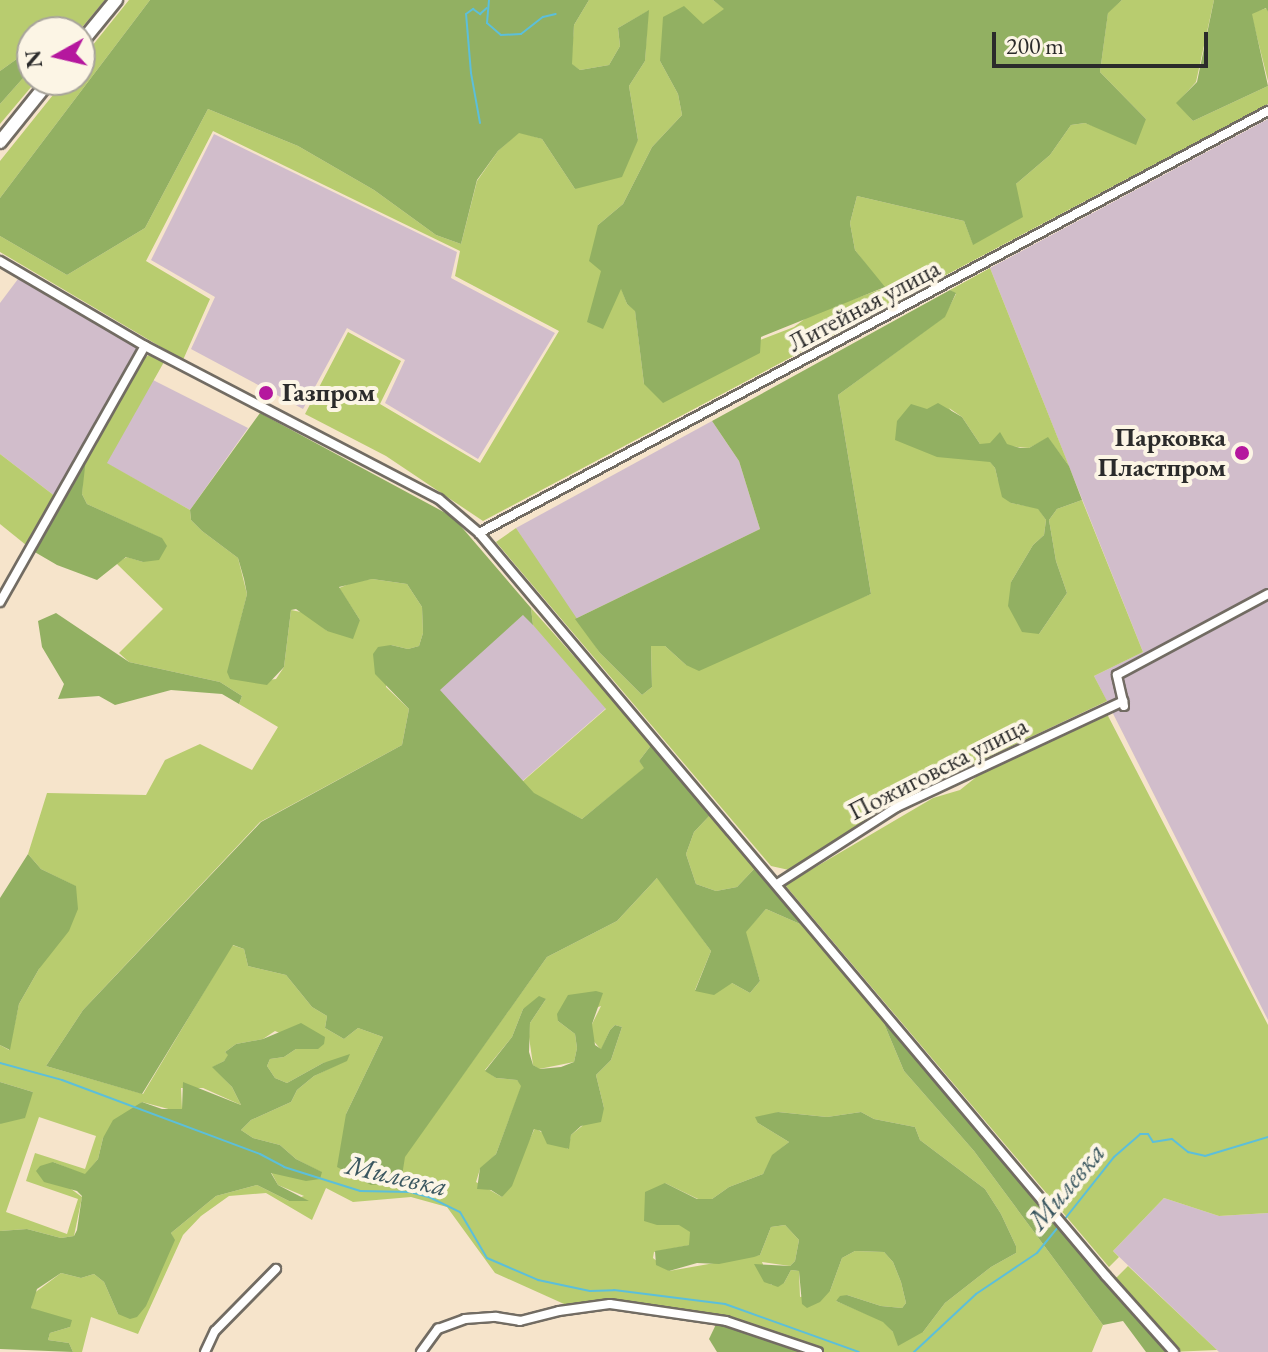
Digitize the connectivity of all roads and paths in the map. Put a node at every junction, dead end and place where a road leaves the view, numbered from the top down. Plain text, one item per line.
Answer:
1 (116, 0) edge
2 (96, 24) edge
3 (37, 96) edge
4 (1268, 111) edge
5 (0, 142) edge
6 (0, 261) edge
7 (145, 346) junction
8 (479, 533) junction
9 (1268, 594) edge
10 (0, 602) edge
11 (777, 884) junction
12 (276, 1269) dead end
13 (205, 1352) edge
14 (421, 1352) edge
15 (818, 1352) edge
16 (1174, 1352) edge

1 - 2 highway
3 - 5 highway
4 - 8 street, Литейная улица
6 - 7 street
7 - 8 street
7 - 10 street
8 - 11 street
9 - 11 street, Пожиговска улица
11 - 16 street
12 - 13 street
14 - 15 street

